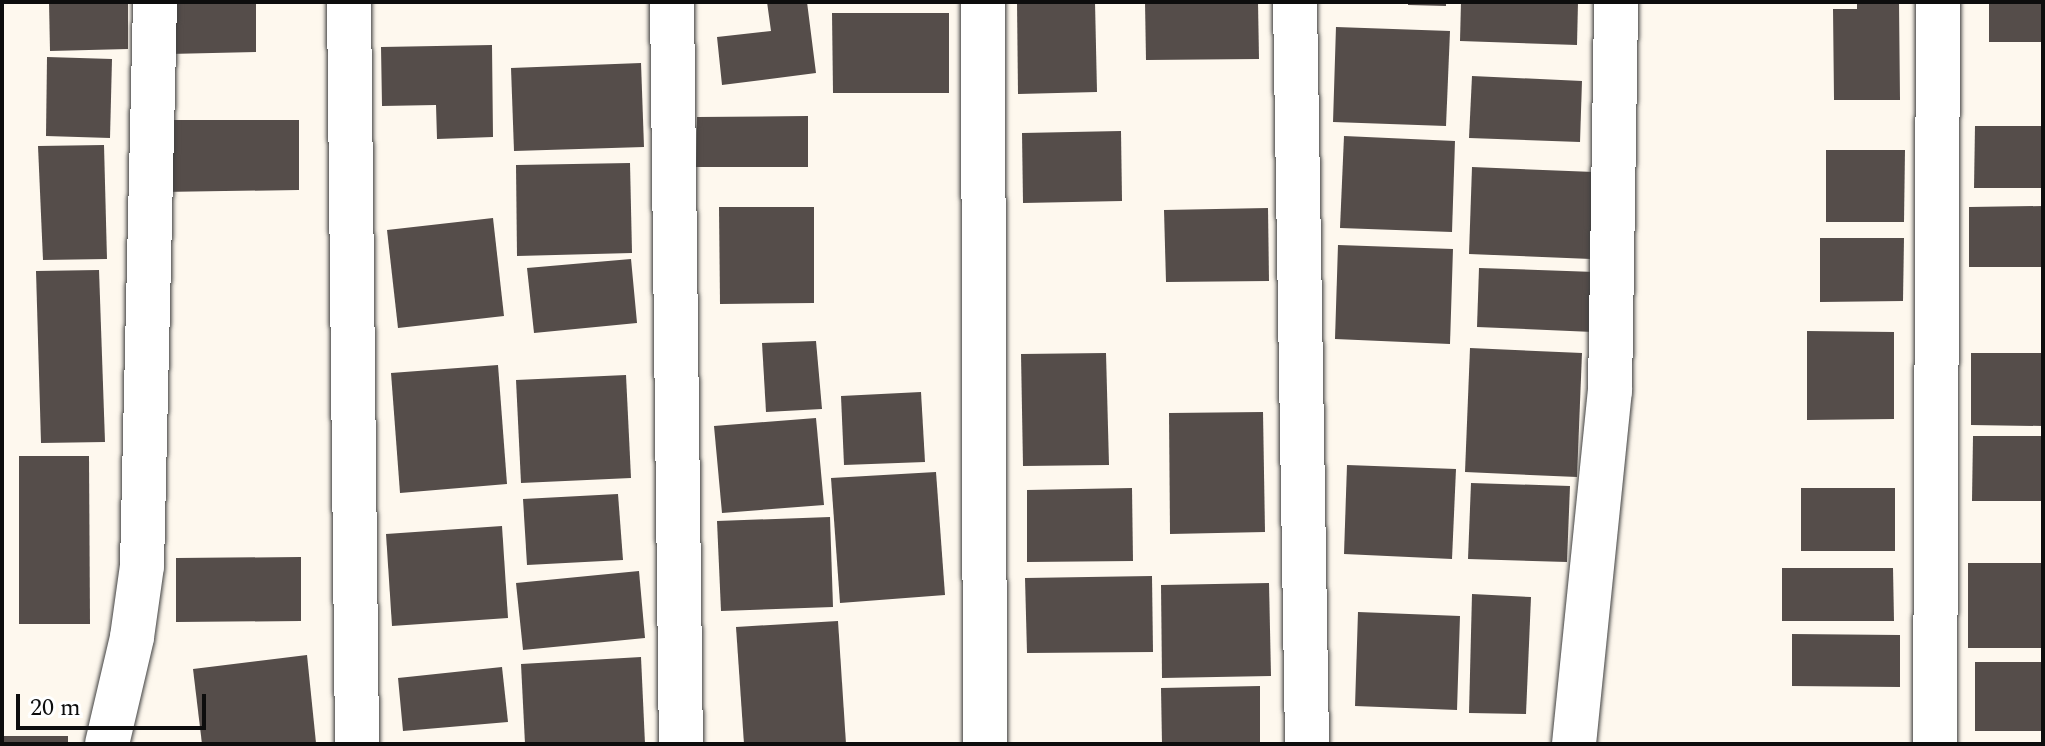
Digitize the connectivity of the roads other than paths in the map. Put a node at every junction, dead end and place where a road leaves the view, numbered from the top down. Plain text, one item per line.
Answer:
1 (155, 2) edge
2 (349, 2) edge
3 (672, 2) edge
4 (983, 2) edge
5 (1295, 2) edge
6 (1616, 2) edge
7 (1938, 2) edge
8 (107, 744) edge
9 (357, 744) edge
10 (681, 744) edge
11 (985, 744) edge
12 (1307, 744) edge
13 (1574, 744) edge
14 (1935, 744) edge

1 - 8 street
2 - 9 street
3 - 10 street
4 - 11 street
5 - 12 street
6 - 13 street
7 - 14 street

